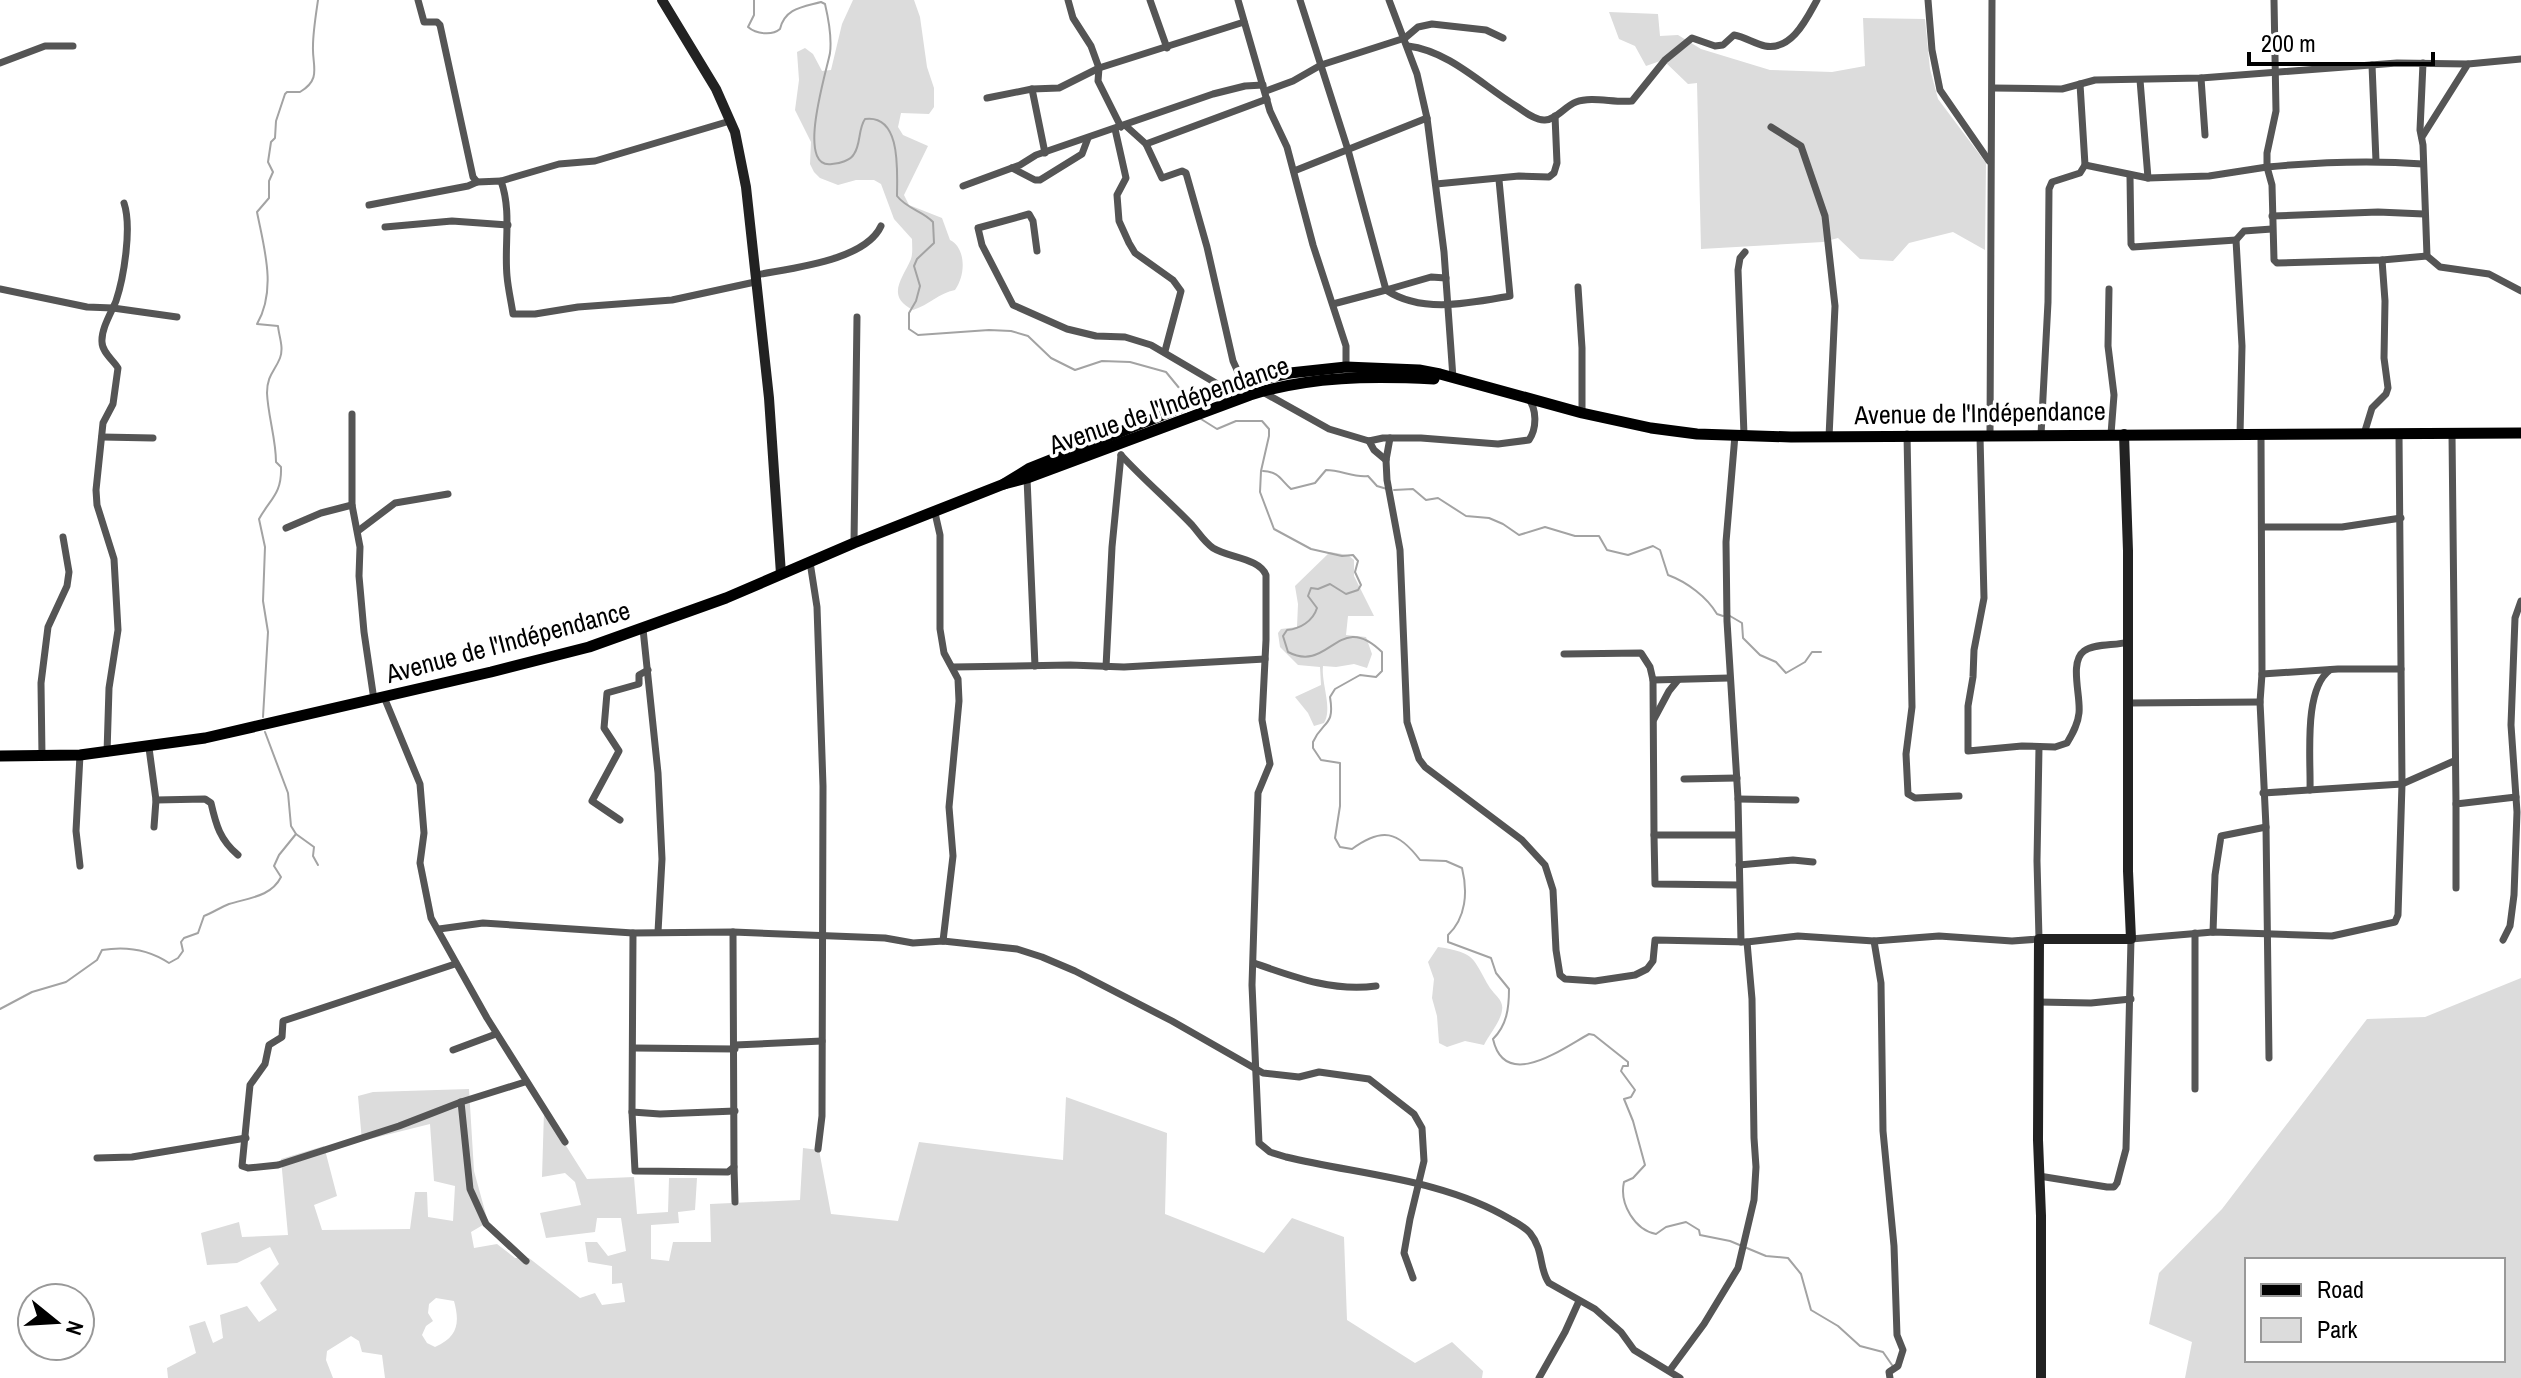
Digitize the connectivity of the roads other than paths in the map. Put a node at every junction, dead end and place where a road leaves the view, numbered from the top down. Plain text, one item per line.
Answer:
1 (418, 0) edge
2 (662, 0) edge
3 (1068, 0) edge
4 (1150, 0) edge
5 (1238, 0) edge
6 (1300, 0) edge
7 (1389, 0) edge
8 (1817, 0) edge
9 (1928, 0) edge
10 (1992, 0) edge
11 (2274, 0) edge
12 (1244, 22) junction
13 (1503, 38) dead end
14 (1407, 42) junction
15 (73, 46) dead end
16 (1167, 48) junction
17 (2521, 59) edge
18 (0, 63) edge
19 (2423, 63) junction
20 (2468, 64) junction
21 (1321, 65) junction
22 (2372, 65) junction
23 (1099, 68) junction
24 (2276, 73) junction
25 (2201, 78) junction
26 (2140, 80) junction
27 (2080, 84) junction
28 (1993, 88) junction
29 (1032, 89) junction
30 (1266, 92) junction
31 (987, 98) dead end
32 (1555, 116) junction
33 (1427, 118) junction
34 (730, 121) junction
35 (1121, 127) junction
36 (1771, 127) dead end
37 (2205, 135) dead end
38 (2422, 137) junction
39 (1088, 138) junction
40 (1146, 144) junction
41 (1348, 150) junction
42 (1045, 153) junction
43 (1989, 161) junction
44 (2376, 161) junction
45 (2423, 164) junction
46 (2085, 165) junction
47 (2267, 167) junction
48 (1011, 168) junction
49 (1294, 171) junction
50 (2130, 176) junction
51 (2148, 178) junction
52 (1499, 180) junction
53 (501, 181) junction
54 (477, 182) junction
55 (1436, 184) junction
56 (963, 186) dead end
57 (124, 203) dead end
58 (369, 205) dead end
59 (2424, 214) junction
60 (2272, 216) junction
61 (508, 225) junction
62 (881, 226) dead end
63 (385, 227) dead end
64 (2272, 229) junction
65 (2236, 240) junction
66 (1037, 251) dead end
67 (1745, 252) dead end
68 (2427, 256) junction
69 (2382, 260) junction
70 (756, 278) junction
71 (1446, 278) junction
72 (1578, 287) dead end
73 (0, 289) edge
74 (2109, 289) dead end
75 (1386, 290) junction
76 (2521, 291) edge
77 (1333, 304) junction
78 (1447, 305) junction
79 (113, 308) junction
80 (177, 317) dead end
81 (857, 317) dead end
82 (1165, 351) junction
83 (1346, 367) junction
84 (1450, 378) junction
85 (1243, 383) junction
86 (1226, 389) junction
87 (1261, 391) junction
88 (1528, 398) junction
89 (1582, 413) junction
90 (352, 414) dead end
91 (2521, 433) edge
92 (1907, 434) junction
93 (2118, 434) junction
94 (2364, 434) junction
95 (2399, 434) junction
96 (2452, 434) junction
97 (1740, 435) junction
98 (2041, 435) junction
99 (2240, 435) junction
100 (2261, 435) junction
101 (1985, 436) junction
102 (102, 437) junction
103 (1829, 437) junction
104 (153, 438) dead end
105 (1390, 438) junction
106 (1369, 441) junction
107 (1119, 450) junction
108 (1386, 460) junction
109 (1027, 478) junction
110 (1004, 484) junction
111 (448, 494) dead end
112 (352, 505) junction
113 (935, 513) junction
114 (2401, 518) junction
115 (2262, 527) junction
116 (286, 528) dead end
117 (358, 531) junction
118 (63, 537) dead end
119 (854, 543) junction
120 (810, 562) junction
121 (781, 574) junction
122 (2521, 601) edge
123 (643, 629) junction
124 (2128, 642) junction
125 (1564, 654) dead end
126 (1265, 659) junction
127 (1035, 666) junction
128 (953, 667) junction
129 (1106, 667) junction
130 (2331, 669) junction
131 (2401, 669) junction
132 (648, 670) junction
133 (2262, 674) junction
134 (1729, 678) junction
135 (1653, 680) junction
136 (1678, 680) junction
137 (379, 698) junction
138 (2260, 702) junction
139 (2129, 703) junction
140 (1652, 725) junction
141 (2512, 733) junction
142 (2521, 733) edge
143 (2039, 747) junction
144 (149, 748) junction
145 (107, 753) junction
146 (80, 755) junction
147 (0, 756) edge
148 (42, 756) junction
149 (2454, 761) junction
150 (1737, 778) junction
151 (1684, 779) dead end
152 (2402, 784) junction
153 (2310, 790) junction
154 (2263, 793) junction
155 (1959, 796) dead end
156 (2516, 797) junction
157 (1738, 799) junction
158 (156, 800) junction
159 (1796, 800) dead end
160 (2456, 804) junction
161 (620, 820) dead end
162 (154, 827) dead end
163 (2266, 827) junction
164 (1654, 835) junction
165 (1737, 835) junction
166 (238, 855) dead end
167 (1813, 862) dead end
168 (1739, 865) junction
169 (80, 866) dead end
170 (1739, 885) junction
171 (2456, 888) dead end
172 (439, 929) junction
173 (658, 932) junction
174 (733, 932) junction
175 (2213, 932) junction
176 (633, 933) junction
177 (2195, 933) junction
178 (2267, 934) junction
179 (824, 937) junction
180 (2039, 939) junction
181 (2131, 939) junction
182 (2503, 940) dead end
183 (943, 941) junction
184 (1874, 941) junction
185 (1744, 942) junction
186 (1254, 963) junction
187 (455, 964) junction
188 (1376, 986) dead end
189 (2131, 999) junction
190 (2038, 1002) junction
191 (496, 1034) junction
192 (822, 1041) junction
193 (735, 1047) junction
194 (634, 1048) junction
195 (453, 1050) dead end
196 (2269, 1058) dead end
197 (1254, 1066) junction
198 (525, 1082) junction
199 (2195, 1089) dead end
200 (461, 1102) junction
201 (735, 1111) junction
202 (632, 1112) junction
203 (246, 1138) junction
204 (565, 1142) dead end
205 (818, 1149) dead end
206 (97, 1158) dead end
207 (734, 1167) junction
208 (2039, 1176) junction
209 (1417, 1185) junction
210 (735, 1202) dead end
211 (526, 1261) dead end
212 (1413, 1278) dead end
213 (1579, 1301) junction
214 (1670, 1370) junction
215 (1892, 1373) edge
216 (1539, 1378) edge
217 (1680, 1378) edge
218 (2041, 1378) edge

1 - 54 street
2 - 34 street
3 - 23 street
4 - 16 street
5 - 12 street
6 - 21 street
7 - 14 street
8 - 32 street
9 - 43 street
10 - 28 street
11 - 24 street
12 - 16 street
12 - 30 street
13 - 14 street
14 - 21 street
14 - 32 street
14 - 33 street
15 - 18 street
16 - 23 street
17 - 20 street
19 - 20 street
19 - 22 street
19 - 38 street
20 - 38 street
21 - 30 street
21 - 41 street
22 - 24 street
22 - 44 street
23 - 29 street
23 - 35 street
24 - 25 street
24 - 47 street
25 - 26 street
25 - 37 street
26 - 27 street
26 - 51 street
27 - 28 street
27 - 46 street
28 - 43 street
29 - 31 street
29 - 42 street
30 - 35 street
30 - 40 street
30 - 49 street
32 - 52 street
33 - 41 street
33 - 55 street
34 - 53 street
34 - 70 street
35 - 39 street
35 - 40 street
35 - 82 street
36 - 103 street
38 - 45 street
39 - 42 street
39 - 48 street
40 - 85 street
41 - 49 street
41 - 75 street
42 - 48 street
43 - 101 street
44 - 45 street
44 - 47 street
45 - 59 street
46 - 50 street
46 - 98 street
47 - 51 street
47 - 60 street
48 - 56 street
49 - 77 street
50 - 51 street
50 - 65 street
52 - 55 street
52 - 78 street
53 - 54 street
53 - 61 street
54 - 58 street
55 - 71 street
57 - 79 street
59 - 60 street
59 - 68 street
60 - 64 street
61 - 63 street
61 - 70 street
62 - 70 street
64 - 65 street
64 - 69 street
65 - 99 street
66 - 82 street
67 - 97 street
68 - 69 street
68 - 76 street
69 - 94 street
70 - 121 street
71 - 75 street
71 - 78 street
72 - 89 street
73 - 79 street
74 - 93 street
75 - 77 street
75 - 78 street
77 - 83 street
78 - 84 street
79 - 80 street
79 - 102 street
81 - 119 street
82 - 86 street
83 - 84 main road, Avenue de l'Indépendance
83 - 85 main road, Avenue de l'Indépendance
84 - 87 main road, Avenue de l'Indépendance
84 - 88 main road, Avenue de l'Indépendance
85 - 86 main road, Avenue de l'Indépendance
86 - 110 main road, Avenue de l'Indépendance
87 - 106 street
87 - 107 main road, Avenue de l'Indépendance
88 - 89 main road, Avenue de l'Indépendance
88 - 105 street
89 - 97 main road, Avenue de l'Indépendance
90 - 112 street
91 - 96 main road, Avenue de l'Indépendance
92 - 101 main road, Avenue de l'Indépendance
92 - 103 main road, Avenue de l'Indépendance
92 - 155 street
93 - 98 main road, Avenue de l'Indépendance
93 - 99 main road, Avenue de l'Indépendance
93 - 124 street
94 - 95 main road, Avenue de l'Indépendance
94 - 100 main road, Avenue de l'Indépendance
95 - 96 main road, Avenue de l'Indépendance
95 - 114 street
96 - 149 street
97 - 103 main road, Avenue de l'Indépendance
97 - 134 street
98 - 101 main road, Avenue de l'Indépendance
99 - 100 main road, Avenue de l'Indépendance
100 - 115 street
101 - 143 street
102 - 104 street
102 - 145 street
105 - 106 street
105 - 108 street
106 - 108 street
107 - 109 main road, Avenue de l'Indépendance
107 - 126 street
107 - 129 street
108 - 185 street
109 - 110 main road, Avenue de l'Indépendance
109 - 127 street
110 - 113 main road, Avenue de l'Indépendance
111 - 117 street
112 - 116 street
112 - 117 street
113 - 119 main road, Avenue de l'Indépendance
113 - 128 street
114 - 115 street
114 - 131 street
115 - 133 street
117 - 137 street
118 - 148 street
119 - 120 main road, Avenue de l'Indépendance
120 - 121 main road, Avenue de l'Indépendance
120 - 179 street
121 - 123 main road, Avenue de l'Indépendance
122 - 141 street
123 - 132 street
123 - 137 main road, Avenue de l'Indépendance
124 - 139 street
124 - 143 street
125 - 135 street
126 - 129 street
126 - 186 street
127 - 128 street
127 - 129 street
128 - 183 street
130 - 131 street
130 - 133 street
130 - 153 street
131 - 152 street
132 - 161 street
132 - 173 street
133 - 138 street
134 - 136 street
134 - 150 street
135 - 136 street
135 - 140 street
136 - 140 street
137 - 144 main road, Avenue de l'Indépendance
137 - 172 street
138 - 139 street
138 - 154 street
139 - 181 street
140 - 164 street
141 - 142 street
141 - 156 street
143 - 180 street
144 - 145 main road, Avenue de l'Indépendance
144 - 158 street
145 - 146 main road, Avenue de l'Indépendance
146 - 148 main road, Avenue de l'Indépendance
146 - 169 street
147 - 148 main road, Avenue de l'Indépendance
149 - 152 street
149 - 160 street
150 - 151 street
150 - 157 street
152 - 153 street
152 - 178 street
153 - 154 street
154 - 163 street
156 - 160 street
156 - 182 street
157 - 159 street
157 - 165 street
158 - 162 street
158 - 166 street
160 - 171 street
163 - 175 street
163 - 178 street
164 - 165 street
164 - 170 street
165 - 168 street
167 - 168 street
168 - 170 street
170 - 185 street
172 - 176 street
172 - 187 street
173 - 174 street
173 - 176 street
174 - 179 street
174 - 193 street
175 - 177 street
175 - 178 street
176 - 194 street
177 - 181 street
177 - 199 street
178 - 196 street
179 - 183 street
179 - 192 street
180 - 181 street
180 - 184 street
180 - 190 street
181 - 189 street
183 - 197 street
184 - 185 street
184 - 215 street
185 - 214 street
186 - 188 street
186 - 197 street
187 - 191 street
187 - 203 street
189 - 190 street
189 - 208 street
190 - 208 street
191 - 195 street
191 - 198 street
192 - 193 street
192 - 205 street
193 - 194 street
193 - 201 street
194 - 202 street
197 - 209 street
197 - 209 street
198 - 200 street
198 - 204 street
200 - 203 street
200 - 211 street
201 - 202 street
201 - 207 street
202 - 207 street
203 - 206 street
207 - 210 street
208 - 218 street
209 - 212 street
209 - 213 street
213 - 214 street
213 - 216 street
214 - 217 street

